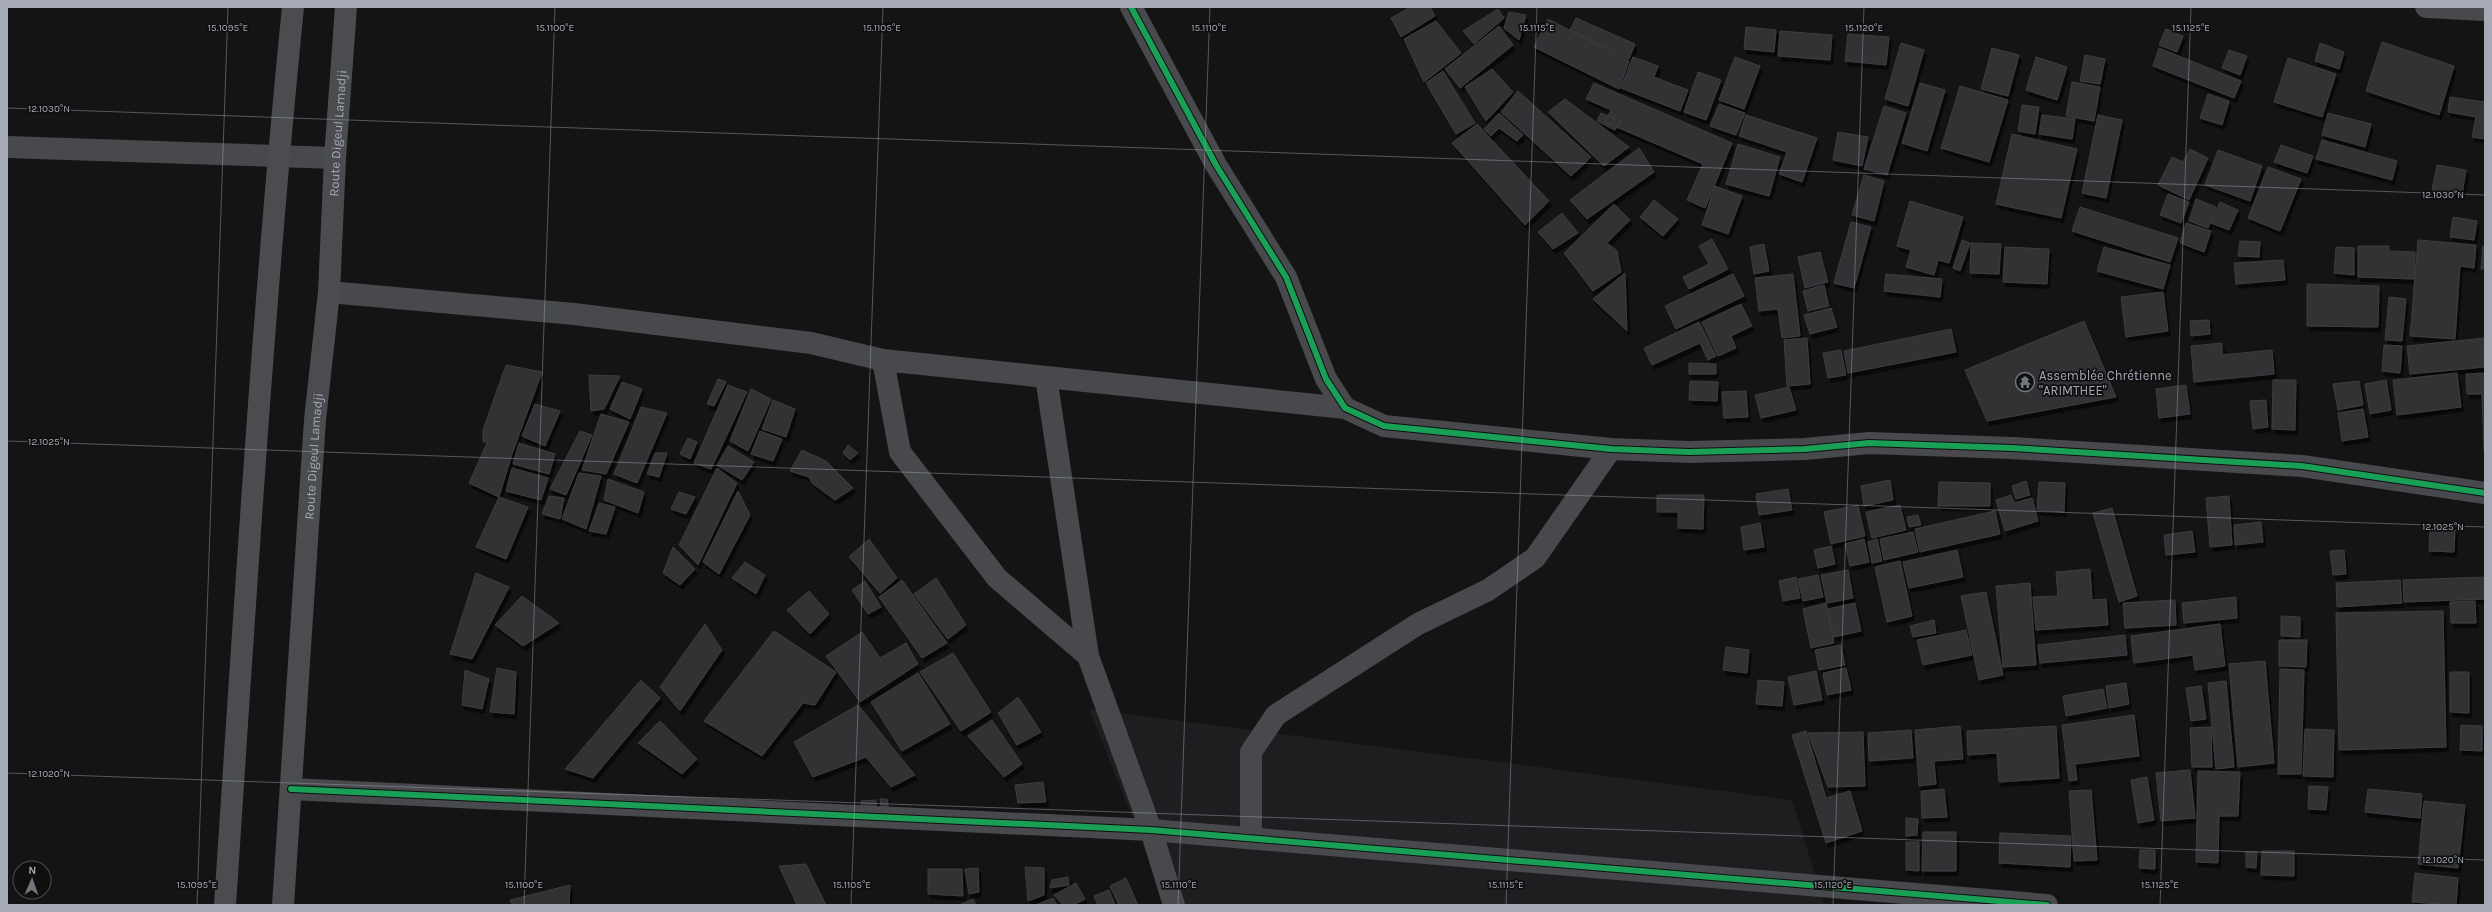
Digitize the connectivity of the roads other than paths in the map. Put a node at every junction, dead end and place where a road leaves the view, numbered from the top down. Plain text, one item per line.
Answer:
1 (293, 7) edge
2 (346, 7) edge
3 (1131, 7) edge
4 (2426, 7) edge
5 (2485, 10) edge
6 (7, 147) edge
7 (278, 156) junction
8 (335, 158) junction
9 (330, 292) junction
10 (883, 360) junction
11 (1046, 377) junction
12 (1345, 408) junction
13 (1611, 449) junction
14 (2485, 493) edge
15 (1088, 656) junction
16 (290, 789) junction
17 (1151, 830) junction
18 (1251, 838) junction
19 (225, 905) edge
20 (283, 905) edge
21 (1174, 905) edge
22 (2047, 905) edge

1 - 7 main road
2 - 8 main road, Route Digeul Lamadji
3 - 12 street
4 - 5 street
6 - 7 street
7 - 8 street
7 - 19 main road
8 - 9 main road, Route Digeul Lamadji
9 - 10 street
9 - 16 main road, Route Digeul Lamadji
10 - 11 street
10 - 15 street
11 - 12 street
11 - 15 street
12 - 13 street
13 - 14 street
13 - 18 street
15 - 17 street
16 - 17 street
16 - 20 main road, Route Digeul Lamadji
17 - 18 street
17 - 21 street
18 - 22 street

